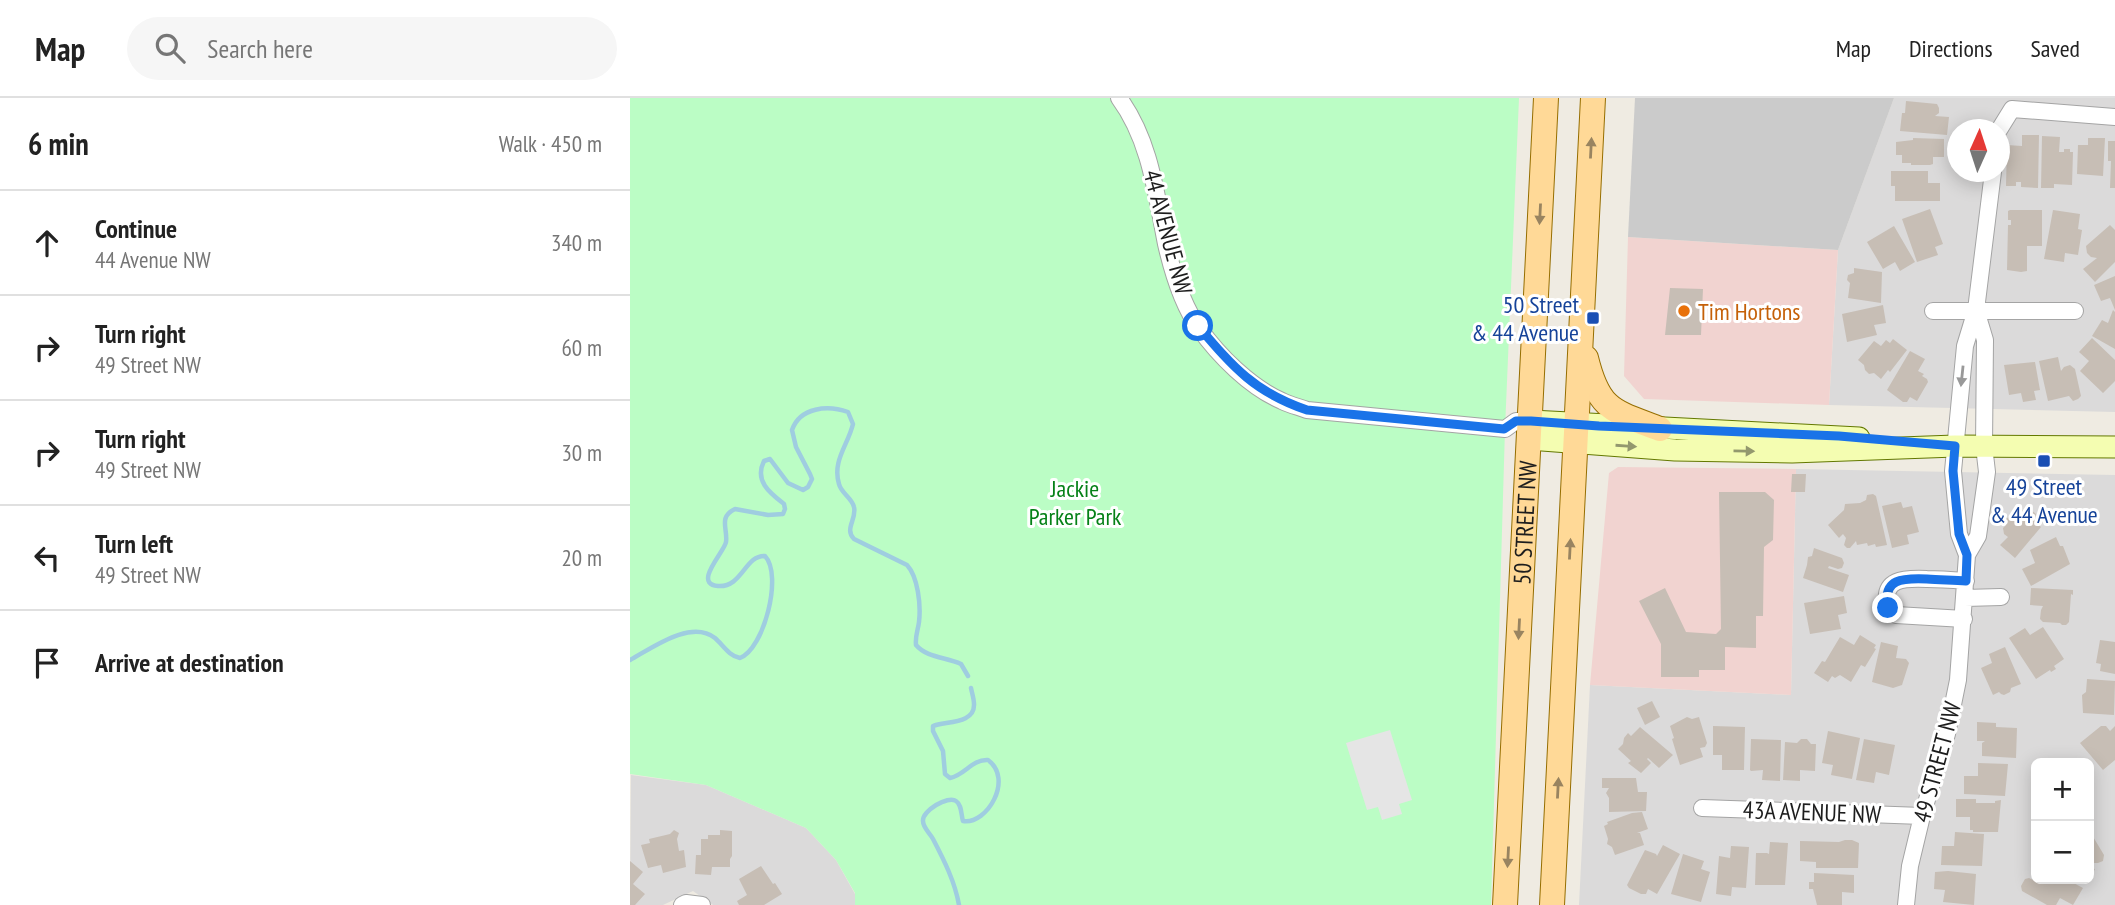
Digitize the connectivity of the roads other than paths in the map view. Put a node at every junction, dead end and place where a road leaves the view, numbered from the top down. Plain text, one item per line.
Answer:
1 (1119, 98) edge
2 (1546, 98) edge
3 (1593, 98) edge
4 (2115, 117) edge
5 (2006, 119) edge
6 (1992, 182) edge
7 (1976, 310) junction
8 (1933, 311) dead end
9 (2075, 311) dead end
10 (1581, 338) junction
11 (1660, 429) junction
12 (1530, 430) junction
13 (1576, 434) junction
14 (1955, 446) junction
15 (1984, 446) junction
16 (2115, 447) edge
17 (1967, 555) junction
18 (1966, 581) junction
19 (2001, 597) dead end
20 (1965, 598) junction
21 (1964, 619) junction
22 (1702, 808) dead end
23 (1922, 816) junction
24 (682, 905) edge
25 (702, 905) edge
26 (1506, 905) edge
27 (1552, 905) edge
28 (1906, 905) edge

1 - 12 street, 44 AVENUE NW
2 -> 12 main road, 50 STREET NW
10 -> 3 main road, 50 STREET NW
4 - 5 street
6 - 7 street
7 - 8 street
7 - 9 street
7 -> 14 street, 49 STREET NW
7 - 15 street, 49 STREET NW
10 - 11 main road
10 - 13 main road, 50 STREET NW
11 - 13 street, 44 AVENUE NW
11 - 14 street, 44 AVENUE NW
12 - 13 street, 44 AVENUE NW
12 -> 26 main road, 50 STREET NW
13 -> 14 street, 44 AVENUE NW
27 -> 13 main road, 50 STREET NW
14 - 15 street, 44 AVENUE NW
14 - 17 street, 49 STREET NW
15 - 16 street, 44 AVENUE NW
15 - 17 street, 49 STREET NW
17 - 18 street, 49 STREET NW
18 - 20 street, 49 STREET NW
18 - 21 street
19 - 20 street
20 - 21 street, 49 STREET NW
21 - 23 street, 49 STREET NW
22 - 23 street, 43A AVENUE NW
23 - 28 street, 49 STREET NW
24 - 25 street

